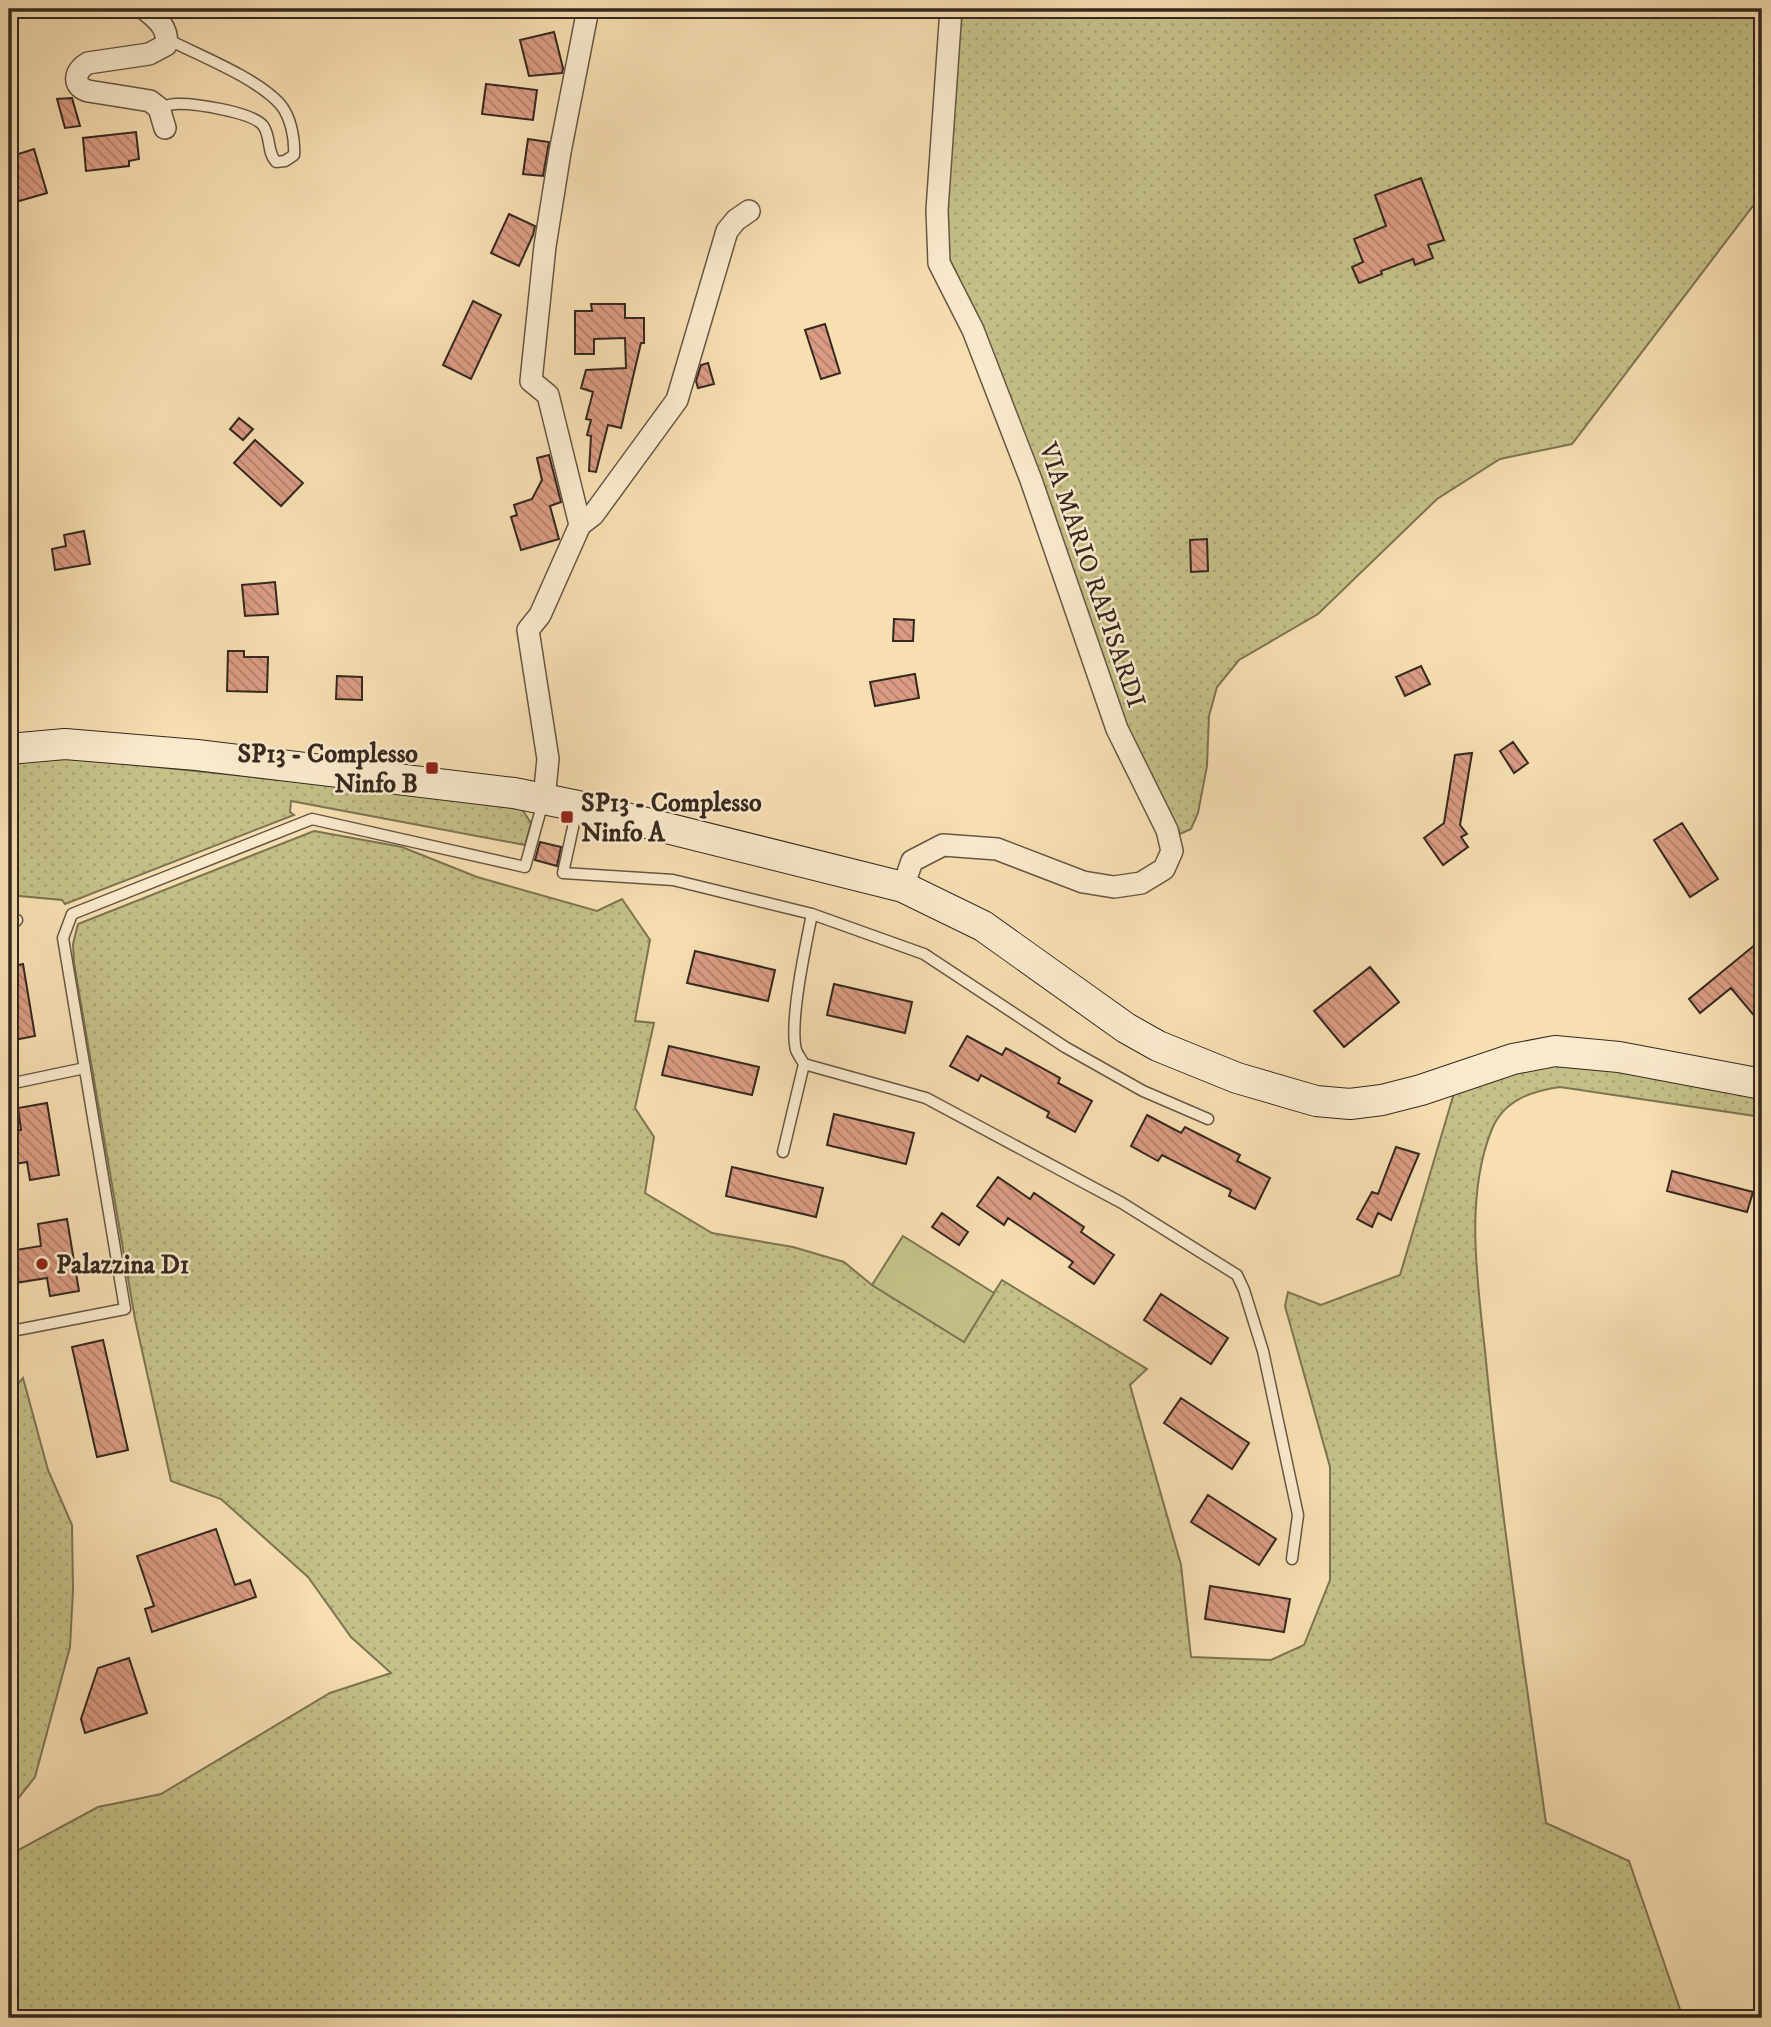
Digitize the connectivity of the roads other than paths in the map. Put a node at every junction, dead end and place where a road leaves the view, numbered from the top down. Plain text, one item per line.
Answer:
1 (145, 9) edge
2 (588, 9) edge
3 (951, 9) edge
4 (167, 39) junction
5 (162, 118) joint
6 (750, 211) dead end
7 (580, 525) junction
8 (9, 750) edge
9 (544, 799) junction
10 (578, 806) junction
11 (903, 887) junction
12 (812, 914) junction
13 (804, 1064) junction
14 (85, 1068) junction
15 (9, 1084) edge
16 (1762, 1084) edge
17 (1208, 1119) dead end
18 (783, 1152) dead end
19 (9, 1329) edge
20 (1292, 1559) dead end

1 - 4 street
2 - 7 street
3 - 11 street, VIA MARIO RAPISARDI
4 - 5 street
4 - 5 lane
6 - 7 street
7 - 9 street
8 - 9 main road
9 - 10 main road
9 - 14 lane
10 - 11 main road
10 - 12 lane
11 - 16 main road
12 - 13 lane
12 - 17 lane
13 - 18 lane
13 - 20 lane
14 - 15 lane
14 - 19 lane

